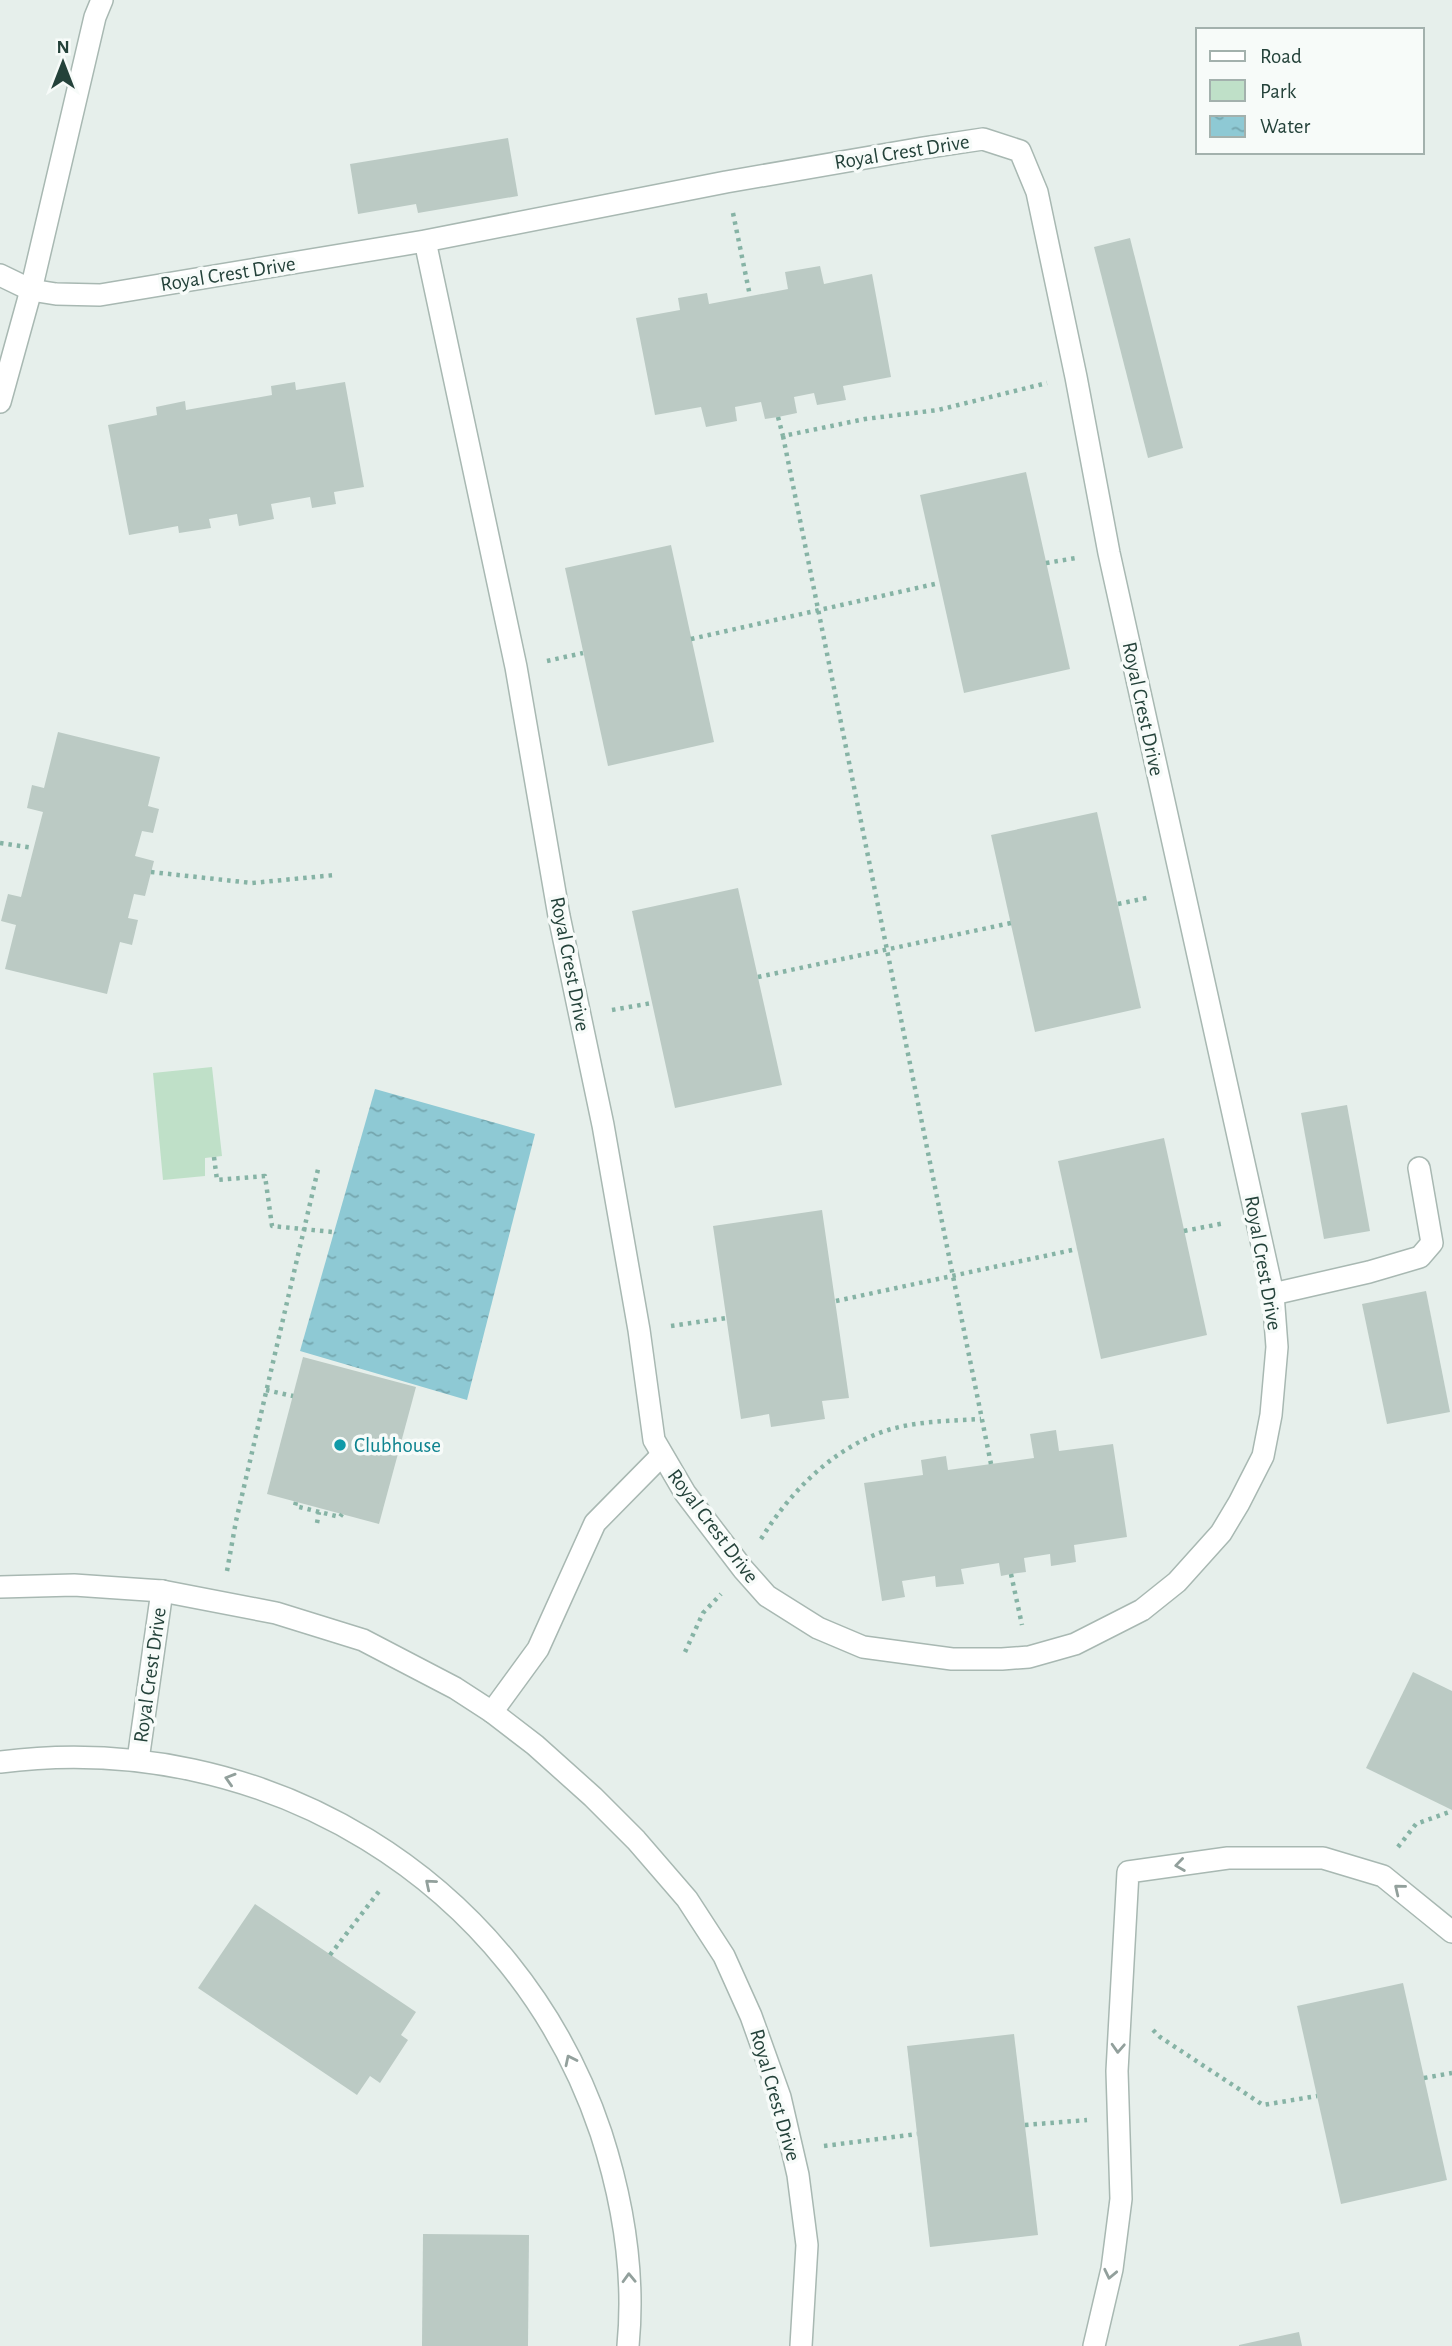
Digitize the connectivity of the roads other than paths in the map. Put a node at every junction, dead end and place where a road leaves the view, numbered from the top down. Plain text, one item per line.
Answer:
1 (102, 0) edge
2 (425, 241) junction
3 (0, 275) edge
4 (31, 290) junction
5 (0, 402) edge
6 (1419, 1167) dead end
7 (1273, 1294) junction
8 (661, 1455) junction
9 (0, 1587) edge
10 (162, 1591) junction
11 (492, 1712) junction
12 (138, 1760) junction
13 (0, 1762) edge
14 (1452, 1932) edge
15 (628, 2346) edge
16 (802, 2346) edge
17 (1094, 2346) edge

1 - 4 street
2 - 4 street, Royal Crest Drive
2 - 7 street, Royal Crest Drive
2 - 8 street, Royal Crest Drive
3 - 4 street, Royal Crest Drive
4 - 5 street
6 - 7 street
7 - 8 street, Royal Crest Drive
8 - 11 street
9 - 10 street, Royal Crest Drive
10 - 11 street, Royal Crest Drive
10 - 12 street, Royal Crest Drive
11 - 16 street, Royal Crest Drive
12 - 13 street, Royal Crest Drive
15 -> 12 street, Royal Crest Drive
14 -> 17 street

